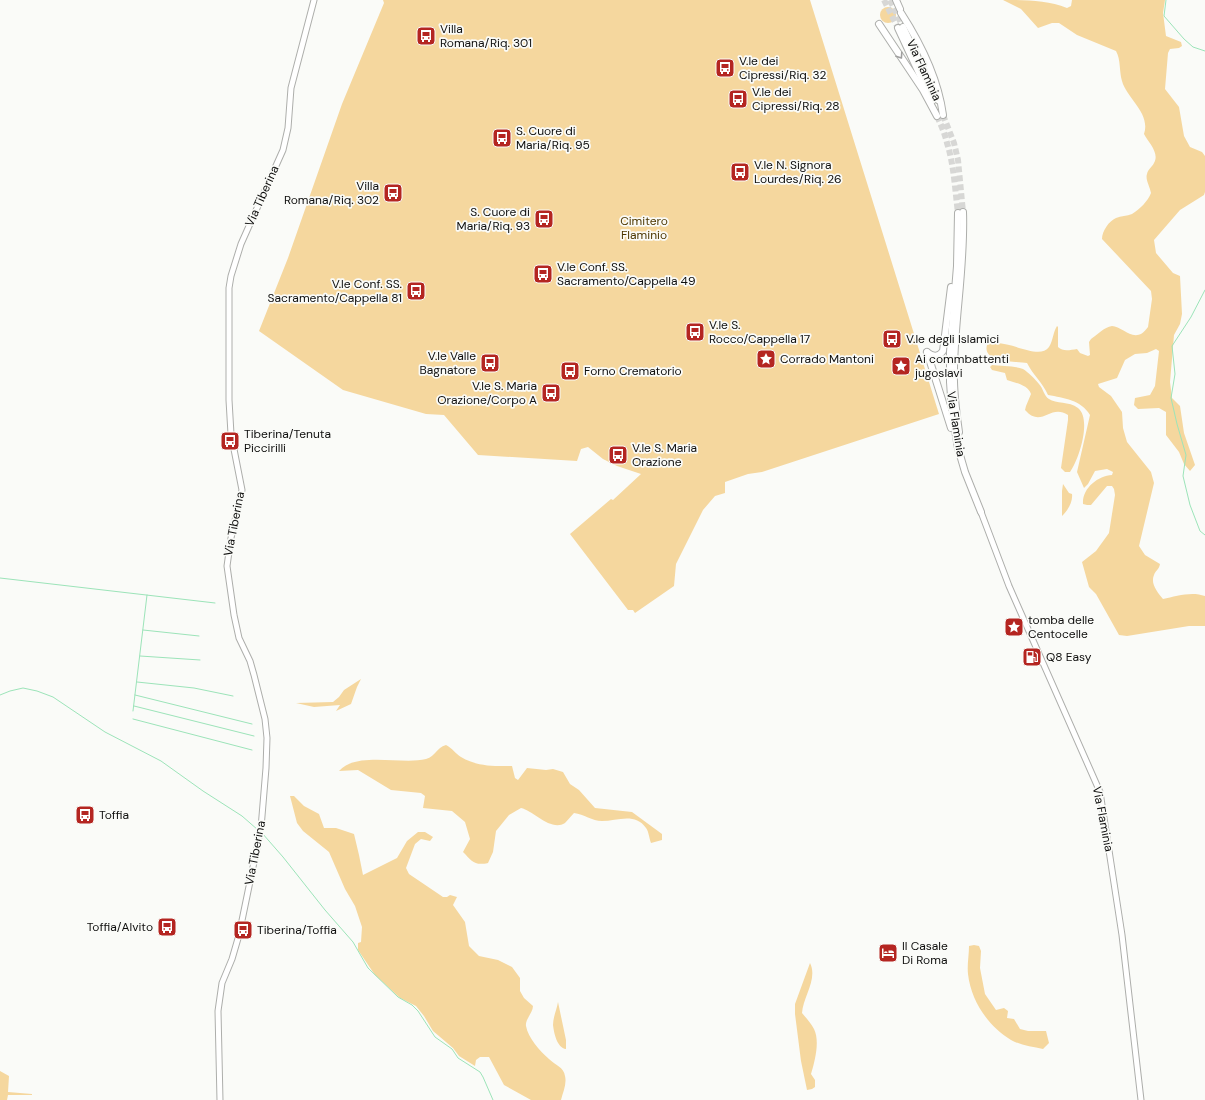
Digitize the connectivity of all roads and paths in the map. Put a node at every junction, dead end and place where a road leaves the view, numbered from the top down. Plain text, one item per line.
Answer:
1 (314, 0) edge
2 (896, 0) edge
3 (879, 24) dead end
4 (900, 27) tunnel mouth
5 (940, 115) junction
6 (957, 266) junction
7 (958, 448) junction
8 (981, 512) junction
9 (220, 1100) edge
10 (1141, 1100) edge

1 - 9 main road, Via Tiberina
2 - 5 highway
3 -> 5 highway
4 - 5 highway, Via Flaminia
6 - 7 highway, Via Flaminia
6 - 7 highway
6 - 8 highway, Via Flaminia
7 - 8 highway, Via Flaminia
8 - 10 main road, Via Flaminia

